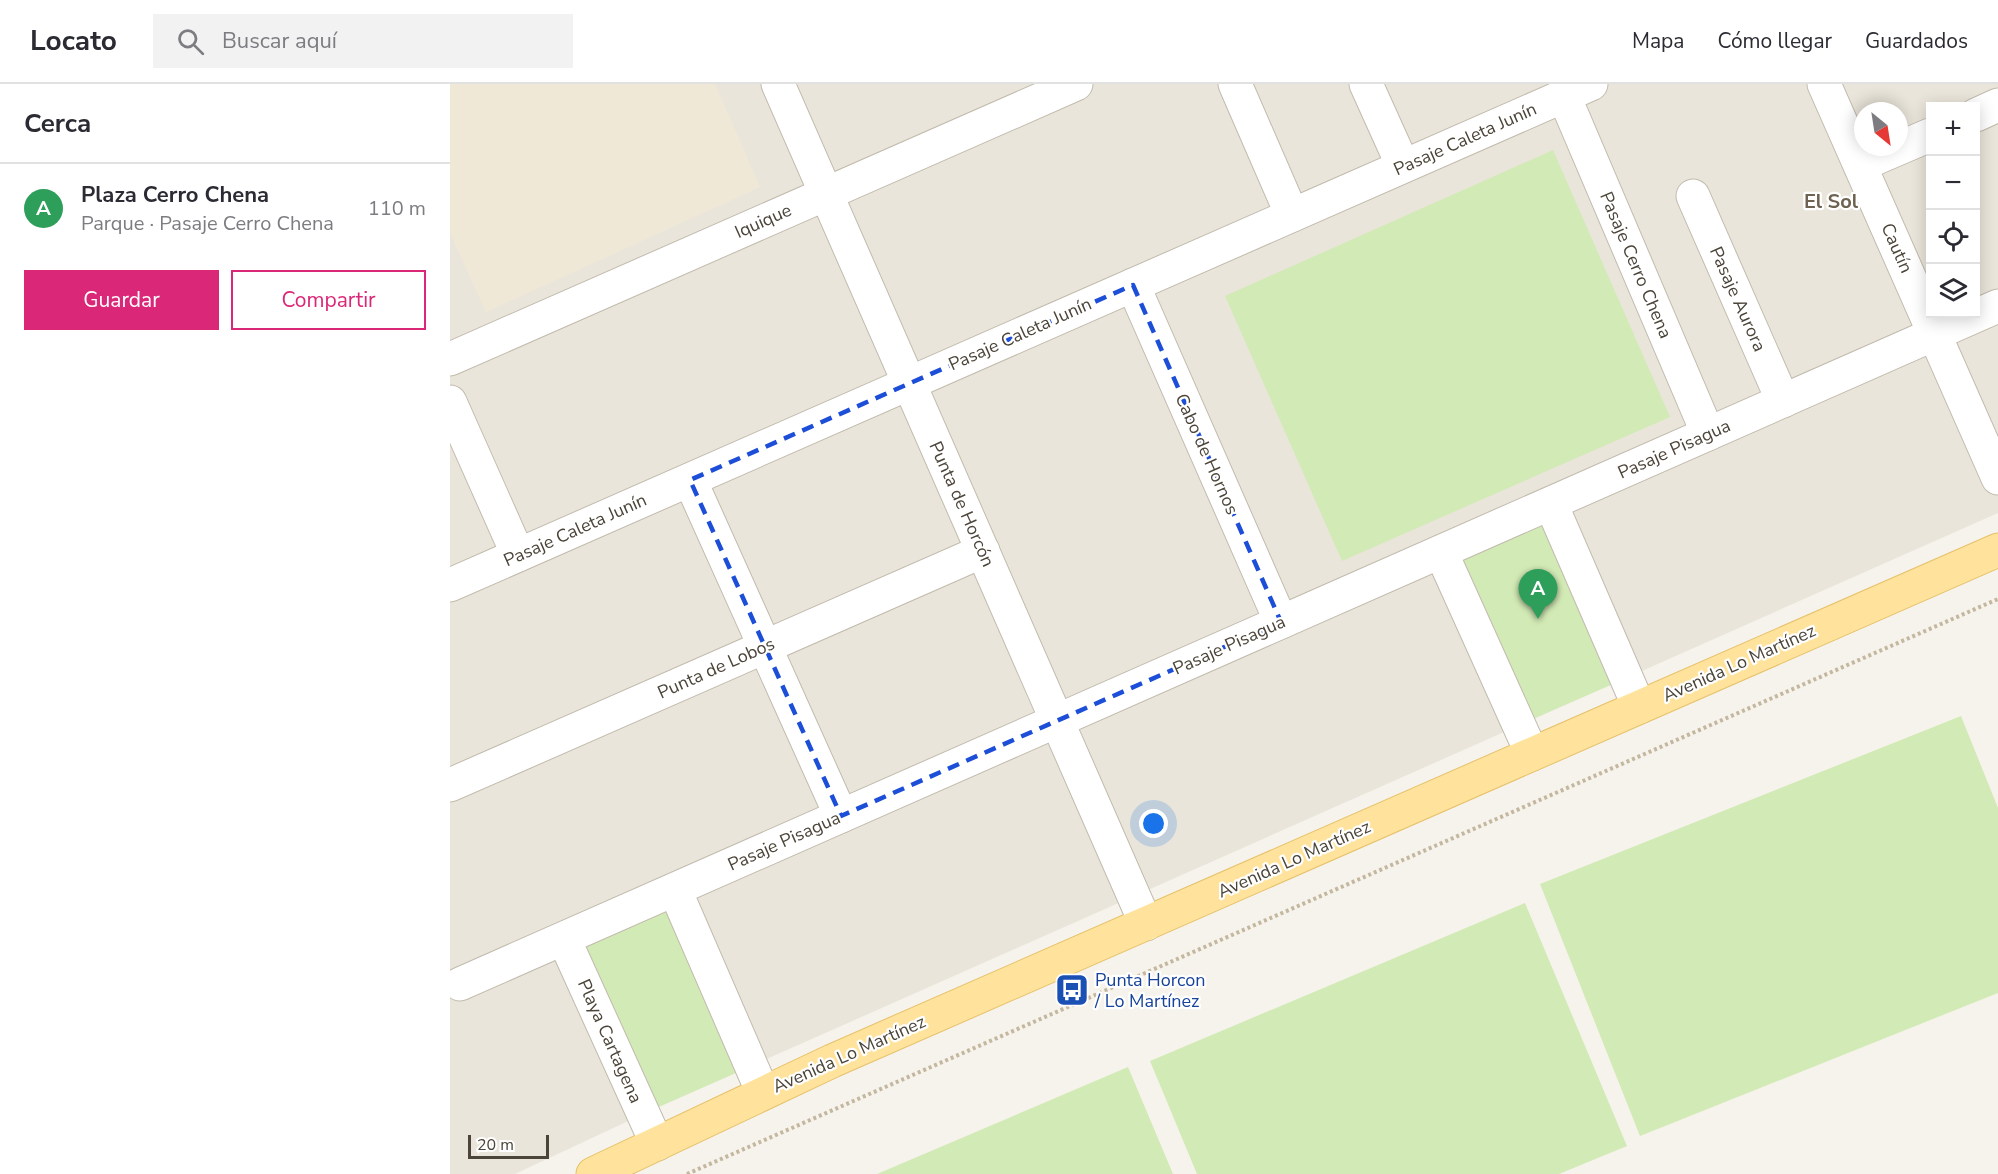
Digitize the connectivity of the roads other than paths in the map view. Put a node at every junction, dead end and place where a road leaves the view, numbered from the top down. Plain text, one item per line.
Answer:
1 (778, 84) edge
2 (1076, 84) edge
3 (1235, 84) edge
4 (1366, 84) edge
5 (1824, 84) edge
6 (1577, 90) edge
7 (1998, 105) edge
8 (1980, 113) edge
9 (1926, 137) edge
10 (1860, 165) junction
11 (1403, 166) junction
12 (826, 194) junction
13 (1693, 196) dead end
14 (1292, 215) junction
15 (1133, 285) junction
16 (1998, 306) edge
17 (1935, 334) junction
18 (450, 359) edge
19 (909, 383) junction
20 (1783, 401) junction
21 (450, 402) edge
22 (1708, 434) junction
23 (1998, 478) edge
24 (690, 480) junction
25 (1551, 504) junction
26 (1998, 550) edge
27 (983, 551) junction
28 (1441, 552) junction
29 (518, 555) junction
30 (450, 585) edge
31 (1281, 622) junction
32 (765, 647) junction
33 (1640, 707) junction
34 (1058, 721) junction
35 (1532, 754) junction
36 (450, 785) edge
37 (841, 816) junction
38 (675, 890) junction
39 (1146, 924) junction
40 (564, 939) junction
41 (460, 984) dead end
42 (763, 1093) junction
43 (657, 1144) junction
44 (593, 1174) edge

1 - 12 street, Punta de Horcón
2 - 12 street, Iquique
3 - 14 street
4 - 11 street
5 - 10 street, Cautín
6 - 11 street, Pasaje Caleta Junín
6 - 22 street, Pasaje Cerro Chena
7 - 8 street
9 - 10 street
10 - 17 street, Cautín
11 - 14 street, Pasaje Caleta Junín
12 - 18 street, Iquique
12 - 19 street, Punta de Horcón
13 - 20 street, Pasaje Aurora
14 - 15 street, Pasaje Caleta Junín
15 - 19 street, Pasaje Caleta Junín
15 - 31 street, Cabo de Hornos
16 - 17 street, Pasaje Pisagua
17 - 20 street, Pasaje Pisagua
17 - 23 street, Cautín
19 - 24 street, Pasaje Caleta Junín
19 - 27 street, Punta de Horcón
20 - 22 street, Pasaje Pisagua
21 - 29 street
22 - 25 street, Pasaje Pisagua
24 - 29 street, Pasaje Caleta Junín
24 - 32 street
25 - 28 street, Pasaje Pisagua
25 - 33 street
26 - 33 main road, Avenida Lo Martínez
27 - 32 street, Punta de Lobos
27 - 34 street, Punta de Horcón
28 - 31 street, Pasaje Pisagua
28 - 35 street
29 - 30 street, Pasaje Caleta Junín
31 - 34 street, Pasaje Pisagua
32 - 36 street, Punta de Lobos
32 - 37 street
33 - 35 main road, Avenida Lo Martínez
34 - 37 street, Pasaje Pisagua
34 - 39 street, Punta de Horcón
35 - 39 main road, Avenida Lo Martínez
37 - 38 street, Pasaje Pisagua
38 - 40 street, Pasaje Pisagua
38 - 42 street
39 - 42 main road, Avenida Lo Martínez
40 - 41 street, Pasaje Pisagua
40 - 43 street, Playa Cartagena
42 - 43 main road, Avenida Lo Martínez
43 - 44 main road, Avenida Lo Martínez

